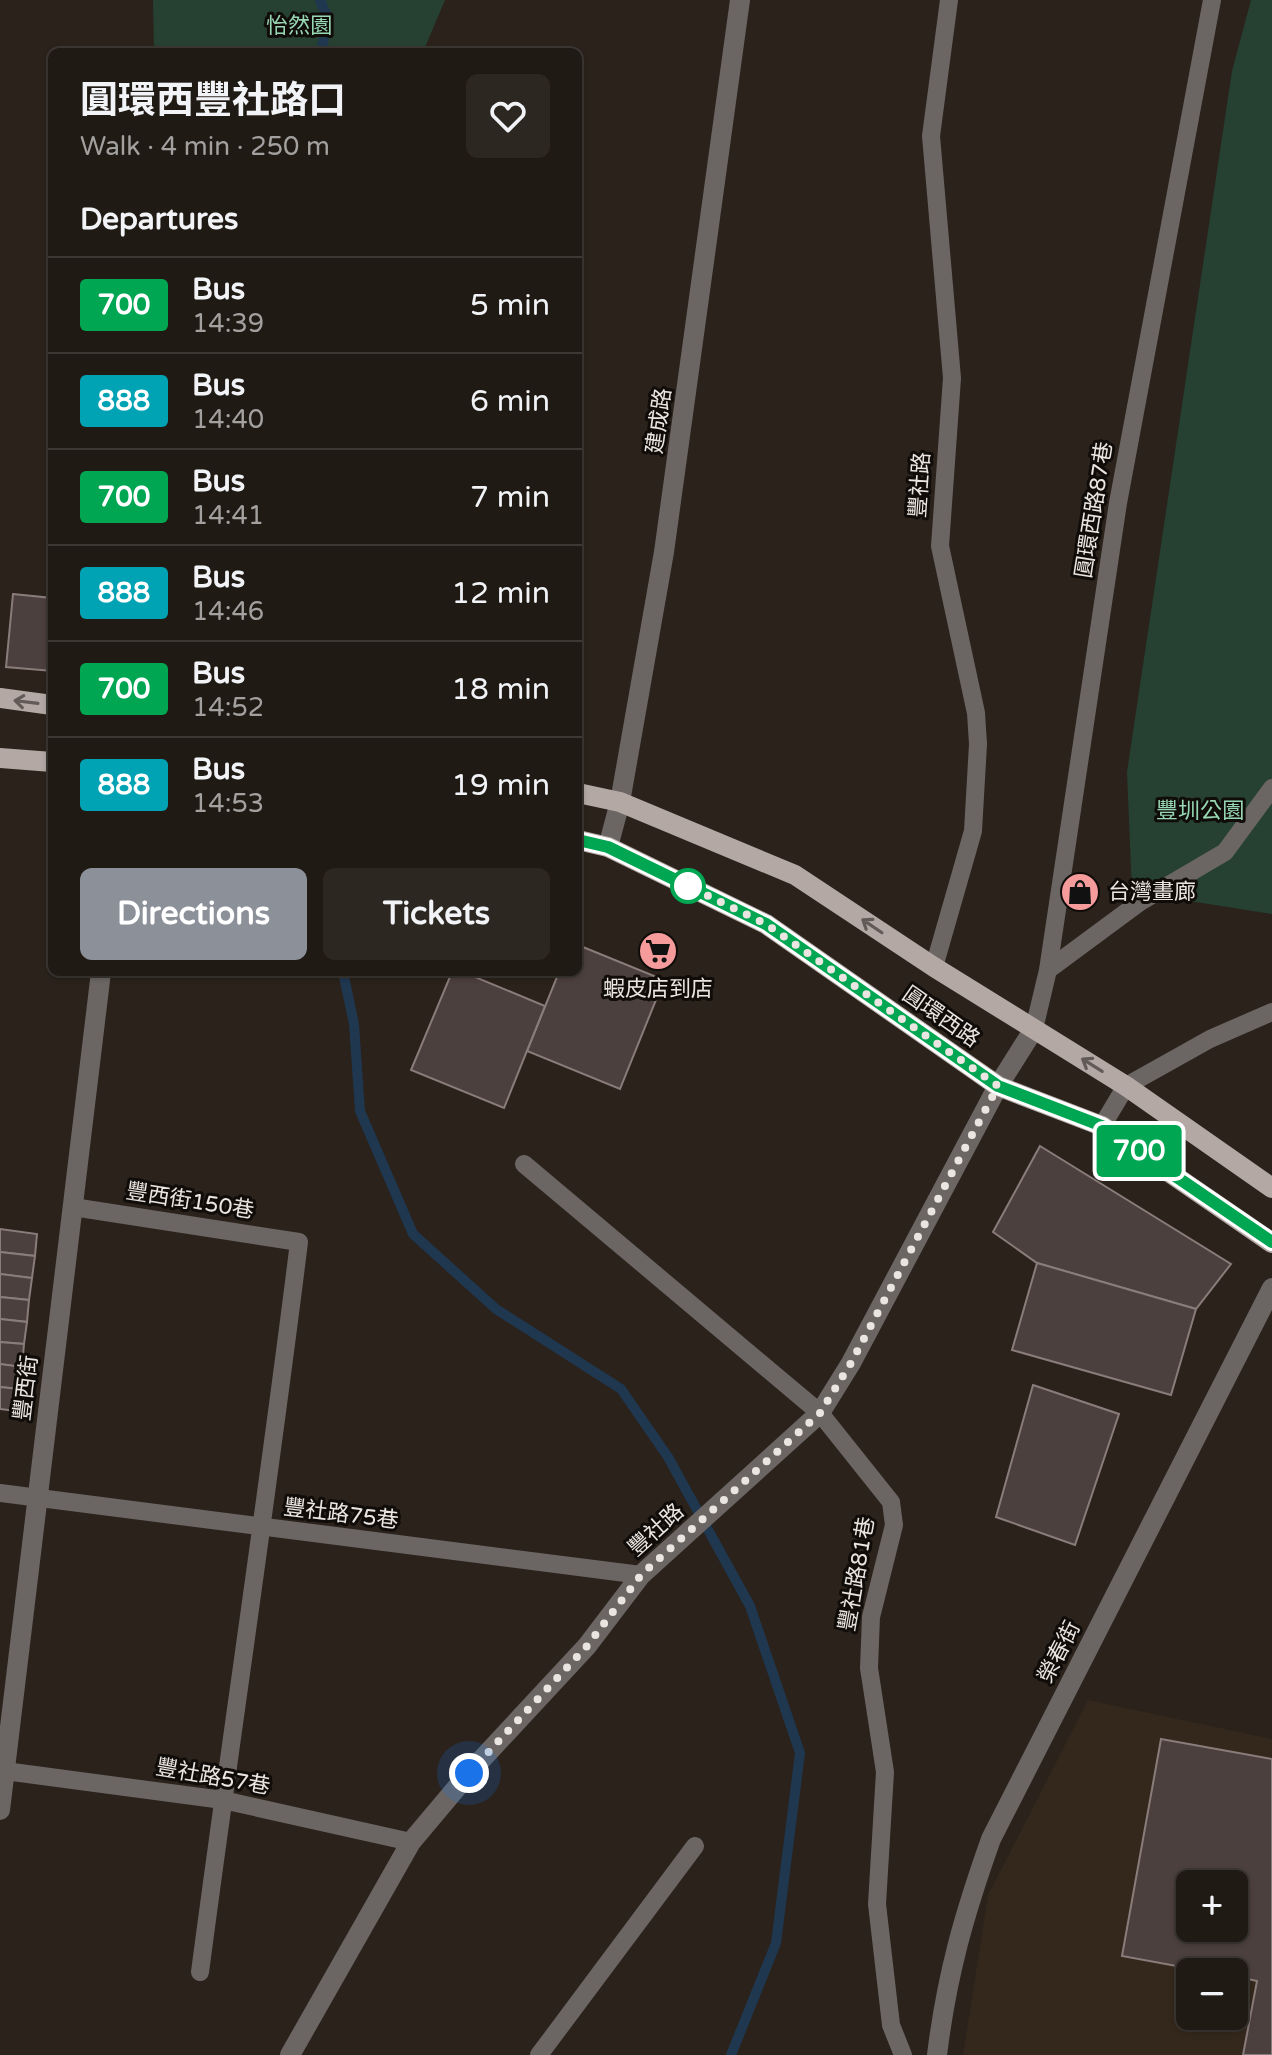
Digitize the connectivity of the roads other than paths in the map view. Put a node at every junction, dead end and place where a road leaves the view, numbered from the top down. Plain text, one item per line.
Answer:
1 (740, 0) edge
2 (949, 0) edge
3 (1212, 0) edge
4 (0, 698) edge
5 (48, 704) edge
6 (0, 758) edge
7 (48, 762) edge
8 (1272, 788) edge
9 (582, 794) edge
10 (620, 802) junction
11 (582, 841) edge
12 (608, 847) junction
13 (934, 967) junction
14 (1048, 970) junction
15 (101, 976) edge
16 (1272, 1012) edge
17 (1034, 1029) junction
18 (998, 1086) junction
19 (1126, 1086) junction
20 (1102, 1126) junction
21 (524, 1164) dead end
22 (1272, 1188) edge
23 (73, 1207) junction
24 (1272, 1243) edge
25 (1272, 1288) edge
26 (820, 1413) junction
27 (0, 1493) edge
28 (37, 1496) junction
29 (264, 1529) junction
30 (641, 1575) junction
31 (5, 1771) junction
32 (223, 1800) junction
33 (0, 1810) edge
34 (411, 1842) junction
35 (695, 1846) dead end
36 (200, 1972) dead end
37 (290, 2055) edge
38 (539, 2055) edge
39 (903, 2055) edge
40 (937, 2055) edge

1 - 10 street, 建成路
2 - 13 lane, 豐社路
3 - 14 lane, 圓環西路87巷
5 -> 4 main road
6 - 7 main road
8 - 14 lane
9 - 10 main road, 圓環西路
10 - 12 street, 建成路
13 -> 10 main road, 圓環西路
11 - 12 main road, 圓環西路
12 - 18 main road, 圓環西路
13 - 17 main road, 圓環西路
14 - 17 lane, 圓環西路87巷
15 - 23 street, 豐西街
16 - 19 lane
17 - 18 street, 豐社路
19 -> 17 main road, 圓環西路
18 - 20 main road, 圓環西路
18 - 26 street, 豐社路
19 - 20 lane
19 - 22 main road, 圓環西路
20 - 24 main road, 圓環西路
21 - 26 lane, 豐社路81巷
23 - 28 street, 豐西街
23 - 29 lane, 豐西街150巷
25 - 40 street, 榮春街
26 - 30 street, 豐社路
26 - 39 lane, 豐社路81巷
27 - 28 lane, 豐社路75巷
28 - 29 lane, 豐社路75巷
28 - 31 street, 豐西街
29 - 30 lane, 豐社路75巷
29 - 32 lane
30 - 34 street, 豐社路
31 - 32 lane, 豐社路57巷
31 - 33 street, 豐西街
32 - 34 lane, 豐社路57巷
32 - 36 lane
34 - 37 street, 豐社路
35 - 38 lane

